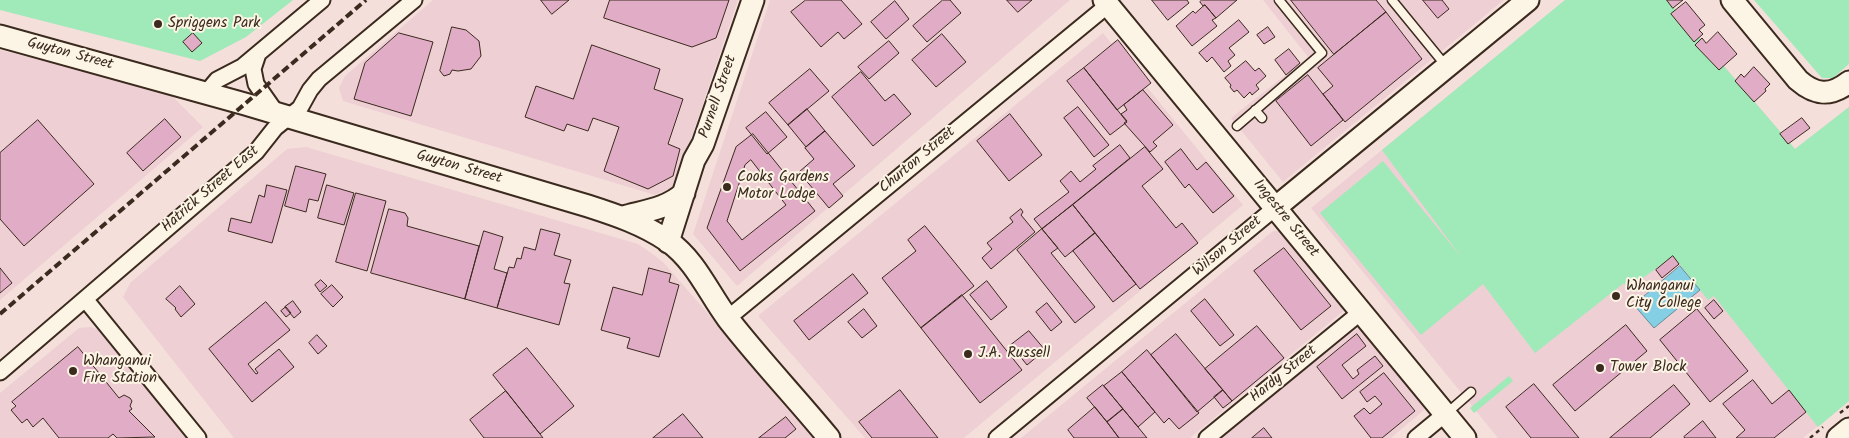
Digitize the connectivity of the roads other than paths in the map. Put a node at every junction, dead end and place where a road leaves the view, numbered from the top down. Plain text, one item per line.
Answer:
1 (322, 0) edge
2 (414, 0) edge
3 (753, 0) edge
4 (1279, 0) edge
5 (1392, 0) edge
6 (1528, 0) edge
7 (1732, 0) edge
8 (1106, 2) edge
9 (0, 36) edge
10 (258, 54) junction
11 (1447, 67) junction
12 (1849, 82) edge
13 (206, 93) junction
14 (1255, 110) junction
15 (282, 116) junction
16 (1262, 118) dead end
17 (1237, 126) dead end
18 (684, 194) junction
19 (1275, 208) junction
20 (623, 217) junction
21 (668, 242) junction
22 (85, 299) junction
23 (1361, 312) junction
24 (728, 318) junction
25 (0, 372) edge
26 (1471, 392) dead end
27 (1446, 414) junction
28 (1849, 429) edge
29 (198, 438) edge
30 (830, 438) edge
31 (997, 438) edge
32 (1207, 438) edge
33 (1416, 438) edge
34 (1465, 438) edge
35 (1838, 438) edge

1 - 10 street
2 - 15 street, Hatrick Street East
3 - 18 main road, Purnell Street
4 - 14 lane
5 - 11 lane
6 - 11 main road, Wilson Street
7 - 12 main road
8 - 19 main road, Ingestre Street
8 - 24 street, Churton Street
9 - 13 main road, Guyton Street
10 - 13 street
10 - 15 street
11 - 19 main road, Wilson Street
13 - 15 main road, Guyton Street
14 - 16 lane
14 - 17 lane
15 - 20 main road, Guyton Street
15 - 22 street, Hatrick Street East
18 - 20 main road
18 - 21 main road, Purnell Street
19 - 23 main road, Ingestre Street
19 - 31 street, Wilson Street
20 - 21 main road, Guyton Street
21 - 24 main road, Guyton Street
22 - 25 street, Hatrick Street East
22 - 29 street
23 - 27 main road, Ingestre Street
23 - 32 street, Hardy Street
24 - 30 main road, Guyton Street
26 - 27 lane
27 - 33 street
27 - 34 main road, Ingestre Street
28 - 35 main road

